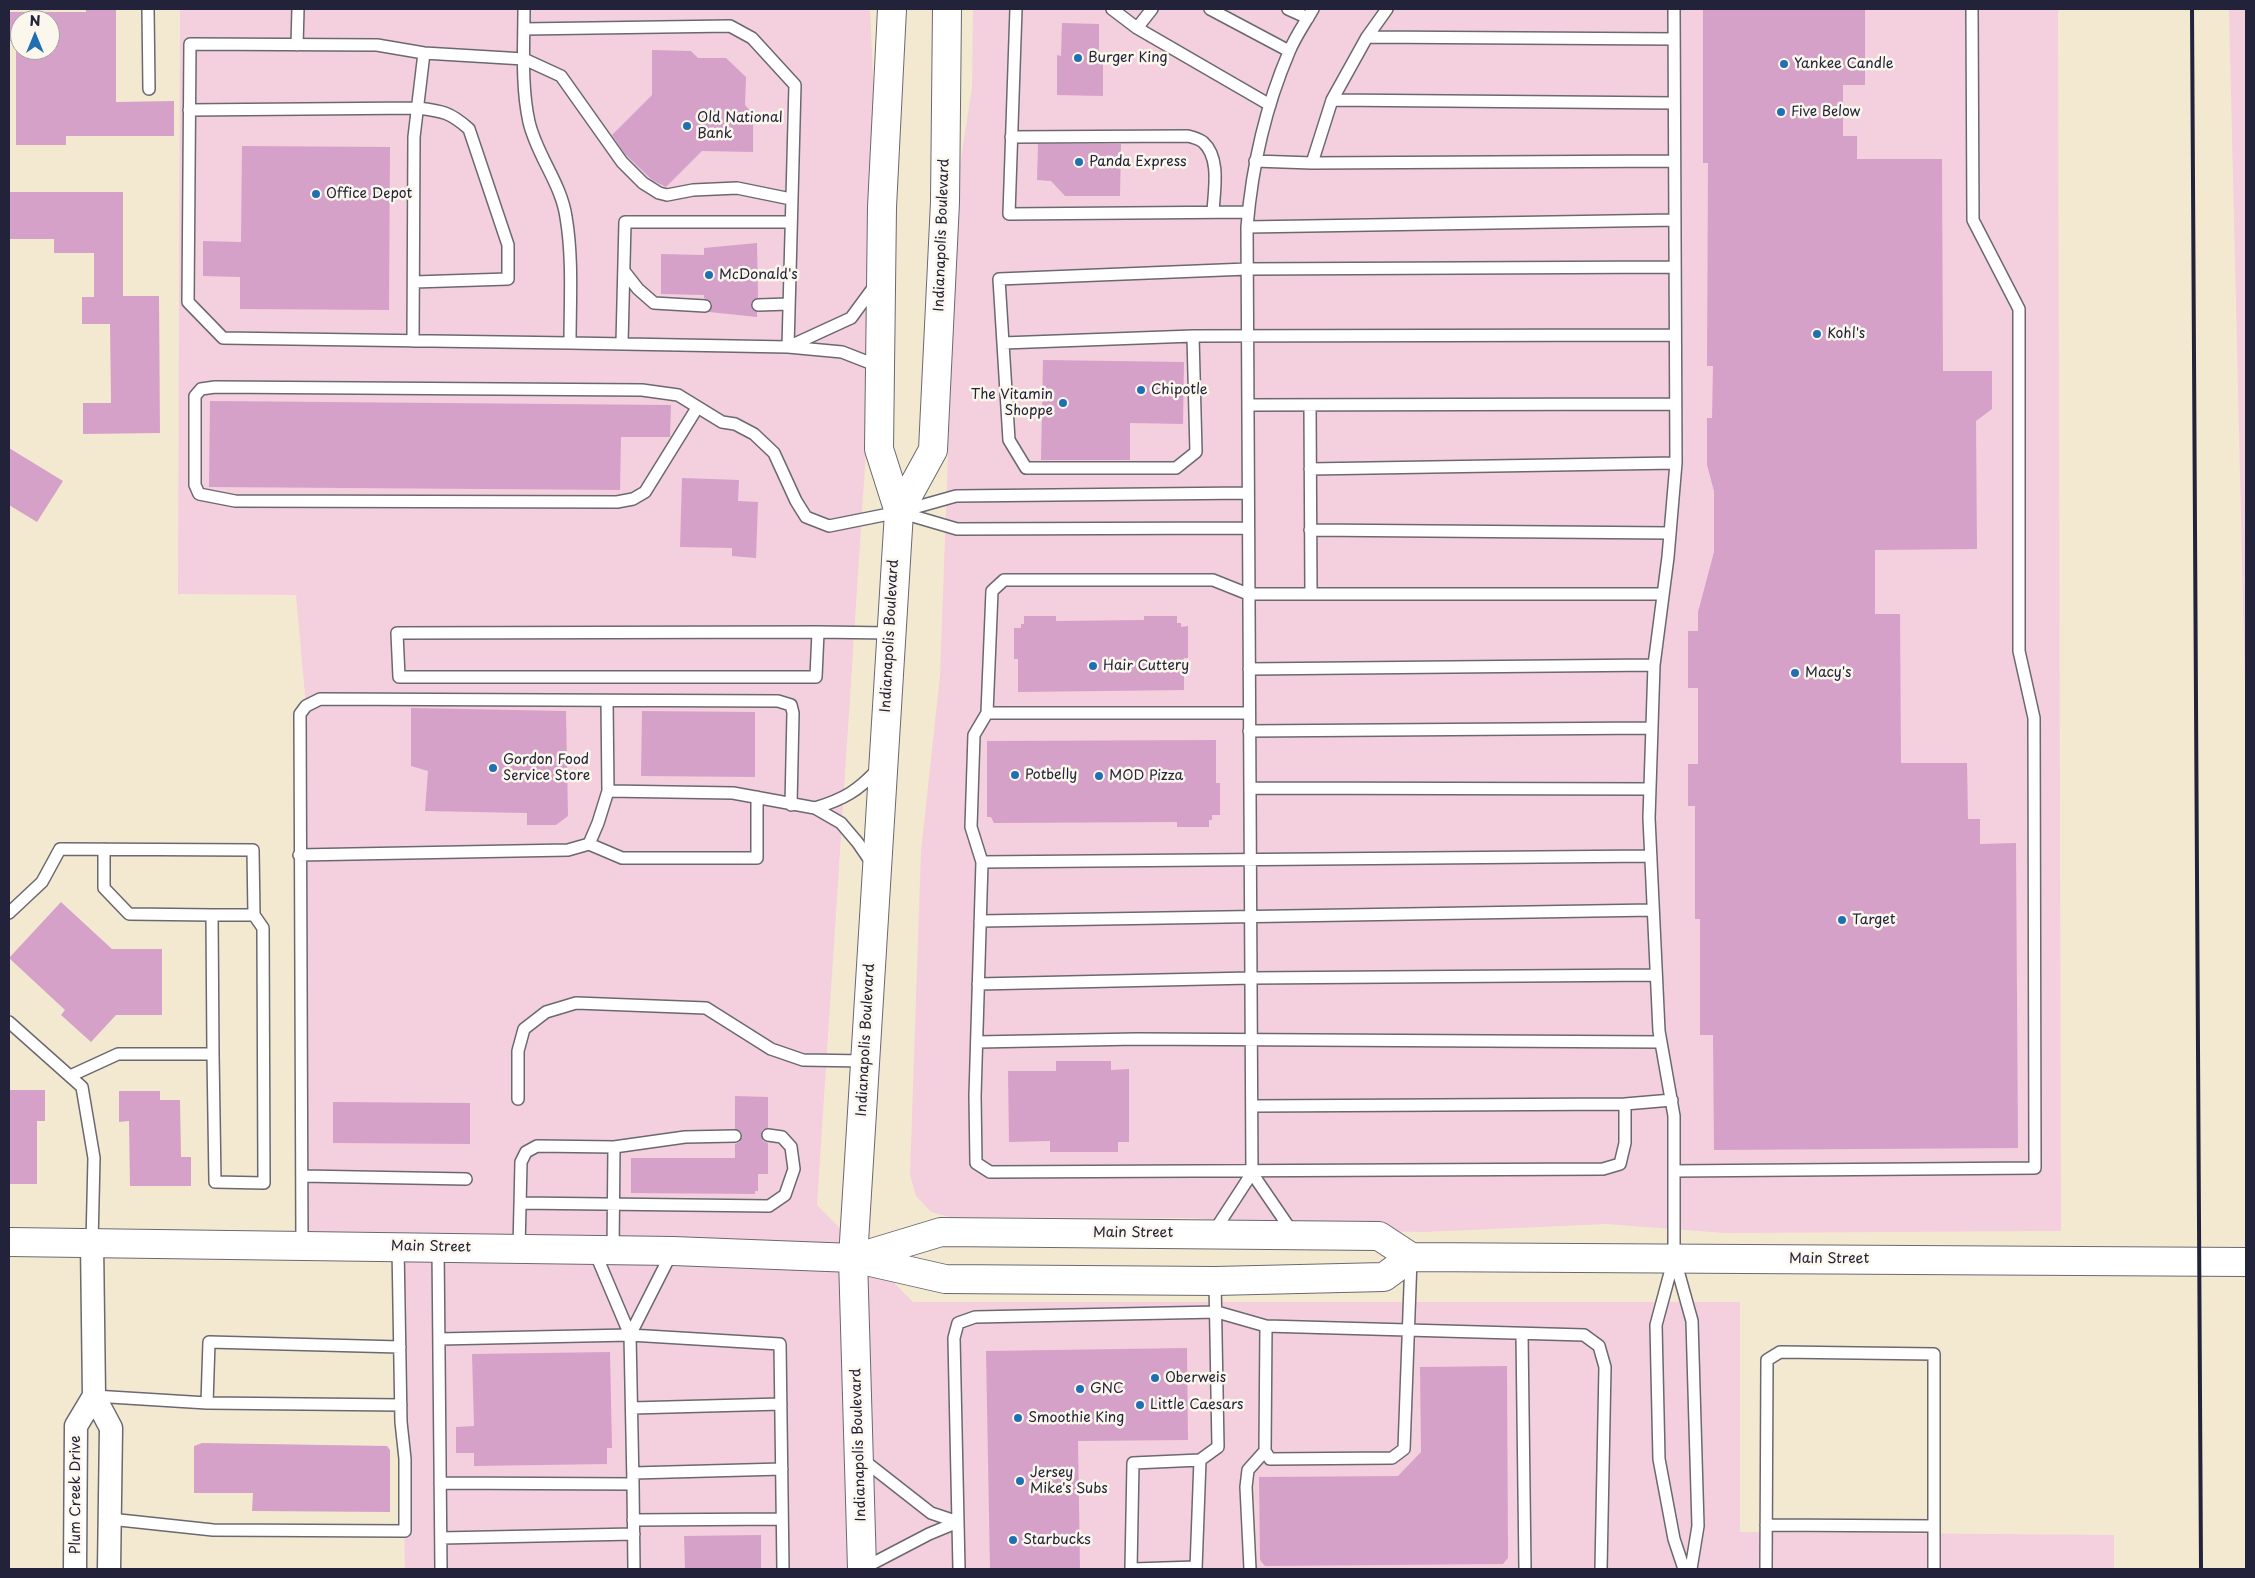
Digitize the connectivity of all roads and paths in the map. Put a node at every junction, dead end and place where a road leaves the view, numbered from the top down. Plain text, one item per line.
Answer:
1 (148, 9) edge
2 (298, 9) edge
3 (524, 9) edge
4 (892, 9) edge
5 (947, 9) edge
6 (1016, 9) edge
7 (1112, 9) edge
8 (1152, 9) edge
9 (1210, 9) edge
10 (1288, 9) edge
11 (1387, 9) edge
12 (1674, 9) edge
13 (1972, 9) edge
14 (1310, 13) edge
15 (1137, 28) junction
16 (524, 29) junction
17 (1367, 37) junction
18 (1674, 40) junction
19 (297, 45) junction
20 (1289, 51) junction
21 (424, 53) junction
22 (524, 59) junction
23 (149, 89) dead end
24 (1332, 100) junction
25 (1674, 103) junction
26 (1270, 105) junction
27 (418, 108) junction
28 (189, 110) junction
29 (1011, 137) junction
30 (1255, 161) junction
31 (1674, 161) junction
32 (1312, 163) junction
33 (791, 199) junction
34 (1213, 212) junction
35 (1248, 212) junction
36 (1674, 220) junction
37 (790, 222) junction
38 (1247, 227) junction
39 (1675, 267) junction
40 (1247, 269) junction
41 (624, 271) junction
42 (880, 279) junction
43 (414, 282) junction
44 (789, 304) junction
45 (758, 305) dead end
46 (705, 306) dead end
47 (1675, 335) junction
48 (1193, 336) junction
49 (1248, 336) junction
50 (413, 341) junction
51 (570, 342) junction
52 (622, 343) junction
53 (1003, 343) junction
54 (788, 346) junction
55 (878, 366) junction
56 (1675, 404) junction
57 (1248, 405) junction
58 (1310, 405) junction
59 (697, 408) junction
60 (1676, 463) junction
61 (1310, 469) junction
62 (1248, 493) junction
63 (899, 512) junction
64 (1248, 528) junction
65 (1310, 530) junction
66 (1670, 533) junction
67 (1248, 594) junction
68 (1311, 594) junction
69 (1663, 594) junction
70 (818, 632) junction
71 (890, 633) junction
72 (1654, 665) junction
73 (1249, 669) junction
74 (607, 700) junction
75 (987, 713) junction
76 (1249, 713) junction
77 (1652, 728) junction
78 (1249, 730) junction
79 (883, 764) junction
80 (1250, 788) junction
81 (1650, 789) junction
82 (608, 791) junction
83 (757, 797) junction
84 (791, 805) junction
85 (815, 808) junction
86 (589, 844) junction
87 (104, 849) junction
88 (299, 855) junction
89 (1651, 856) junction
90 (1250, 860) junction
91 (982, 862) junction
92 (876, 870) junction
93 (1653, 910) junction
94 (9, 913) edge
95 (212, 915) junction
96 (254, 915) junction
97 (1250, 918) junction
98 (980, 921) junction
99 (1656, 975) junction
100 (1251, 978) junction
101 (978, 984) junction
102 (9, 1022) edge
103 (1251, 1041) junction
104 (977, 1042) junction
105 (1661, 1042) junction
106 (213, 1054) junction
107 (865, 1061) junction
108 (70, 1076) junction
109 (518, 1099) dead end
110 (1672, 1100) junction
111 (1625, 1104) junction
112 (1252, 1106) junction
113 (735, 1136) dead end
114 (768, 1136) dead end
115 (614, 1147) junction
116 (1674, 1170) junction
117 (1252, 1173) junction
118 (302, 1176) junction
119 (466, 1179) dead end
120 (520, 1203) junction
121 (614, 1203) junction
122 (1213, 1233) junction
123 (1293, 1234) junction
124 (9, 1242) edge
125 (92, 1243) junction
126 (302, 1246) junction
127 (398, 1247) junction
128 (438, 1248) junction
129 (519, 1248) junction
130 (604, 1250) junction
131 (673, 1251) junction
132 (1411, 1257) junction
133 (853, 1258) junction
134 (1674, 1258) junction
135 (2246, 1262) edge
136 (1215, 1281) junction
137 (1216, 1312) junction
138 (1266, 1326) junction
139 (1408, 1330) junction
140 (1522, 1334) junction
141 (630, 1335) junction
142 (439, 1338) junction
143 (400, 1347) junction
144 (94, 1396) junction
145 (208, 1403) junction
146 (781, 1404) junction
147 (401, 1405) junction
148 (632, 1408) junction
149 (1265, 1451) junction
150 (859, 1457) junction
151 (1200, 1460) junction
152 (782, 1468) junction
153 (633, 1478) junction
154 (440, 1483) junction
155 (782, 1519) junction
156 (110, 1520) junction
157 (633, 1520) junction
158 (958, 1522) junction
159 (1766, 1525) junction
160 (1934, 1526) junction
161 (634, 1534) junction
162 (441, 1538) junction
163 (1196, 1568) edge
164 (75, 1569) edge
165 (109, 1569) edge
166 (441, 1569) edge
167 (634, 1569) edge
168 (783, 1569) edge
169 (862, 1569) edge
170 (959, 1569) edge
171 (1132, 1569) edge
172 (1250, 1569) edge
173 (1524, 1569) edge
174 (1601, 1569) edge
175 (1684, 1569) edge
176 (1691, 1569) edge
177 (1766, 1569) edge
178 (1934, 1569) edge

1 - 23 lane
2 - 19 lane
3 - 16 lane
4 - 42 main road, Indianapolis Boulevard
5 - 63 main road, Indianapolis Boulevard
6 - 29 lane
7 - 15 lane
8 - 15 lane
9 - 20 lane
10 - 14 lane
11 - 17 lane
12 - 18 lane
13 - 116 lane
14 - 20 lane
15 - 26 lane
16 - 22 lane
16 - 33 lane
17 - 18 lane
17 - 24 lane
18 - 25 lane
19 - 21 lane
19 - 28 lane
20 - 26 lane
21 - 22 lane
21 - 27 lane
22 - 33 lane
22 - 51 lane
24 - 25 lane
24 - 32 lane
25 - 31 lane
26 - 30 lane
27 - 28 lane
27 - 43 lane
27 - 43 lane
28 - 50 lane
29 - 34 lane
29 - 34 lane
30 - 32 lane
30 - 35 lane
31 - 32 lane
31 - 36 lane
33 - 37 lane
34 - 35 lane
35 - 38 lane
36 - 38 lane
36 - 39 lane
37 - 41 lane
37 - 44 lane
38 - 40 lane
39 - 40 lane
39 - 47 lane
40 - 49 lane
40 - 53 lane
41 - 46 lane
41 - 52 lane
42 - 54 lane
42 - 55 main road, Indianapolis Boulevard
43 - 50 lane
44 - 45 lane
44 - 54 lane
47 - 49 lane
47 - 56 lane
48 - 49 lane
48 - 53 lane
48 - 53 lane
49 - 57 lane
50 - 51 lane
51 - 52 lane
52 - 54 lane
54 - 55 lane
55 - 63 main road, Indianapolis Boulevard
56 - 58 lane
56 - 60 lane
57 - 58 lane
57 - 62 lane
58 - 61 lane
59 - 59 lane
59 - 63 lane
60 - 61 lane
60 - 66 lane
61 - 65 lane
62 - 63 lane
62 - 64 lane
63 - 64 lane
63 - 71 main road, Indianapolis Boulevard
64 - 67 lane
65 - 66 lane
65 - 68 lane
66 - 69 lane
67 - 68 lane
67 - 73 lane
67 - 75 lane
68 - 69 lane
69 - 72 lane
70 - 70 lane
70 - 71 lane
71 - 79 main road, Indianapolis Boulevard
72 - 73 lane
72 - 77 lane
73 - 76 lane
74 - 82 lane
74 - 84 lane
74 - 88 lane
75 - 76 lane
75 - 91 lane
76 - 78 lane
77 - 78 lane
77 - 81 lane
78 - 80 lane
79 - 85 lane
79 - 92 main road, Indianapolis Boulevard
80 - 81 lane
80 - 90 lane
81 - 89 lane
82 - 83 lane
82 - 86 lane
83 - 84 lane
83 - 86 lane
84 - 85 lane
85 - 92 lane
86 - 88 lane
87 - 94 lane
87 - 95 lane
87 - 96 lane
88 - 118 lane
89 - 90 lane
89 - 93 lane
90 - 91 lane
90 - 97 lane
91 - 98 lane
92 - 107 main road, Indianapolis Boulevard
93 - 97 lane
93 - 99 lane
95 - 96 lane
95 - 106 lane
96 - 106 lane
97 - 98 lane
97 - 100 lane
98 - 101 lane
99 - 100 lane
99 - 105 lane
100 - 101 lane
100 - 103 lane
101 - 104 lane
102 - 108 lane
103 - 104 lane
103 - 105 lane
103 - 112 lane
104 - 117 lane
105 - 110 lane
106 - 108 lane
107 - 109 lane
107 - 133 main road, Indianapolis Boulevard
108 - 125 lane
110 - 111 lane
110 - 116 lane
111 - 112 lane
111 - 117 lane
112 - 117 lane
113 - 115 lane
114 - 121 lane
115 - 120 lane
115 - 121 lane
116 - 134 lane
117 - 122 lane
117 - 123 lane
118 - 119 lane
118 - 126 lane
120 - 121 lane
120 - 129 lane
121 - 130 lane
122 - 123 main road, Main Street
122 - 133 main road, Main Street
123 - 132 main road, Main Street
124 - 125 main road, Main Street
125 - 126 main road, Main Street
125 - 144 street
126 - 127 main road, Main Street
127 - 128 main road, Main Street
127 - 143 lane
128 - 129 main road, Main Street
128 - 142 lane
129 - 130 main road, Main Street
130 - 131 main road, Main Street
130 - 141 lane
131 - 133 main road, Main Street
131 - 141 lane
132 - 134 main road, Main Street
132 - 136 main road, Main Street
132 - 139 lane
133 - 136 main road, Main Street
133 - 150 main road, Indianapolis Boulevard
134 - 135 main road, Main Street
134 - 175 lane
134 - 176 lane
136 - 137 lane
137 - 138 lane
137 - 151 lane
137 - 158 lane
138 - 139 lane
138 - 149 lane
139 - 140 lane
139 - 149 lane
140 - 173 lane
140 - 174 lane
141 - 142 lane
141 - 146 lane
141 - 148 lane
142 - 154 lane
143 - 145 lane
143 - 147 lane
144 - 145 lane
144 - 156 street
144 - 164 street, Plum Creek Drive
145 - 147 lane
146 - 148 lane
146 - 152 lane
147 - 156 lane
148 - 153 lane
149 - 172 lane
150 - 158 lane
150 - 169 main road, Indianapolis Boulevard
151 - 163 lane
151 - 171 lane
152 - 153 lane
152 - 155 lane
153 - 154 lane
153 - 157 lane
154 - 162 lane
155 - 157 lane
155 - 168 lane
156 - 165 street
157 - 161 lane
158 - 169 lane
158 - 170 lane
159 - 160 lane
159 - 160 lane
159 - 177 lane
160 - 178 lane
161 - 162 lane
161 - 167 lane
162 - 166 lane
163 - 171 lane

